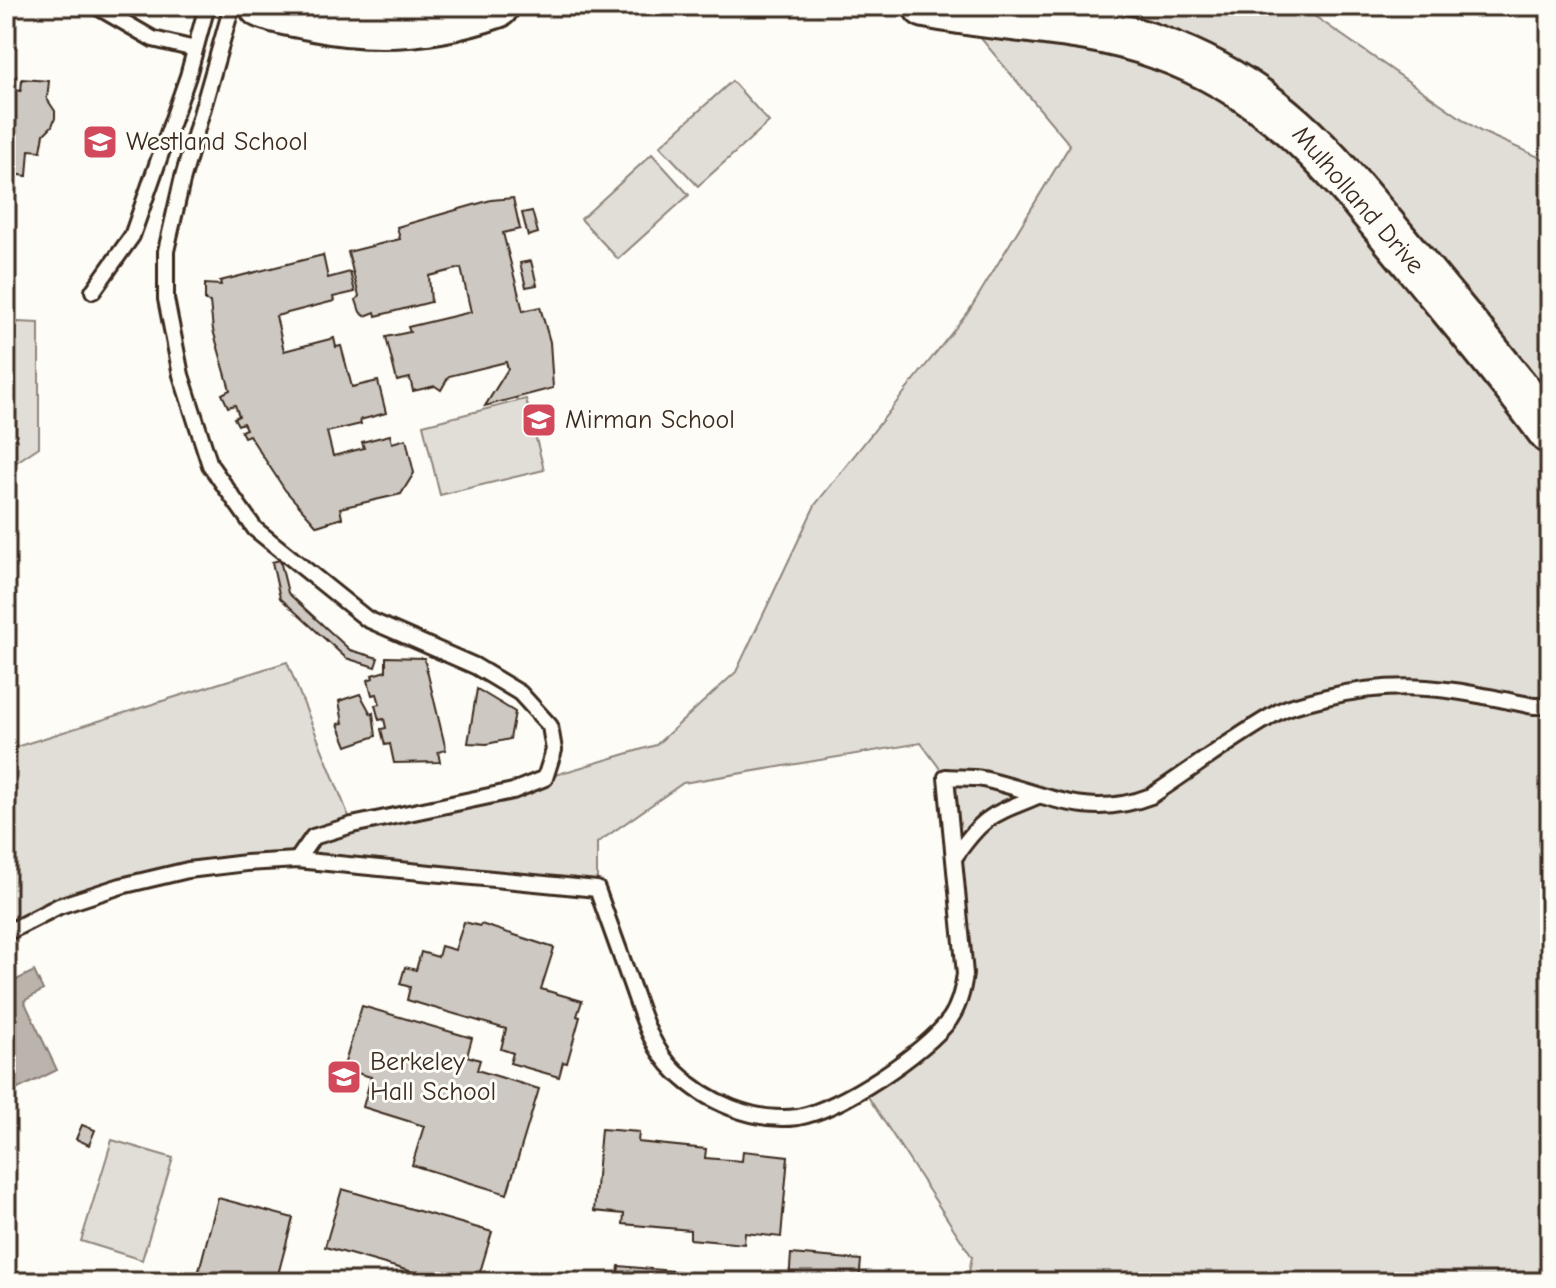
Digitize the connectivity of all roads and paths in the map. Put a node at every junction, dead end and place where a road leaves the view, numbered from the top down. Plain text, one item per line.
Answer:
1 (96, 6) edge
2 (207, 6) edge
3 (232, 6) edge
4 (261, 6) edge
5 (497, 6) edge
6 (925, 6) edge
7 (195, 49) junction
8 (93, 291) dead end
9 (1550, 432) edge
10 (1550, 706) edge
11 (1038, 796) junction
12 (954, 858) junction
13 (297, 860) junction
14 (6, 933) edge

1 - 7 lane
2 - 7 lane
3 - 13 lane
4 - 5 main road
6 - 9 main road, Mulholland Drive
7 - 8 lane
10 - 11 lane
11 - 12 lane
11 - 12 lane
12 - 13 lane
13 - 14 lane

